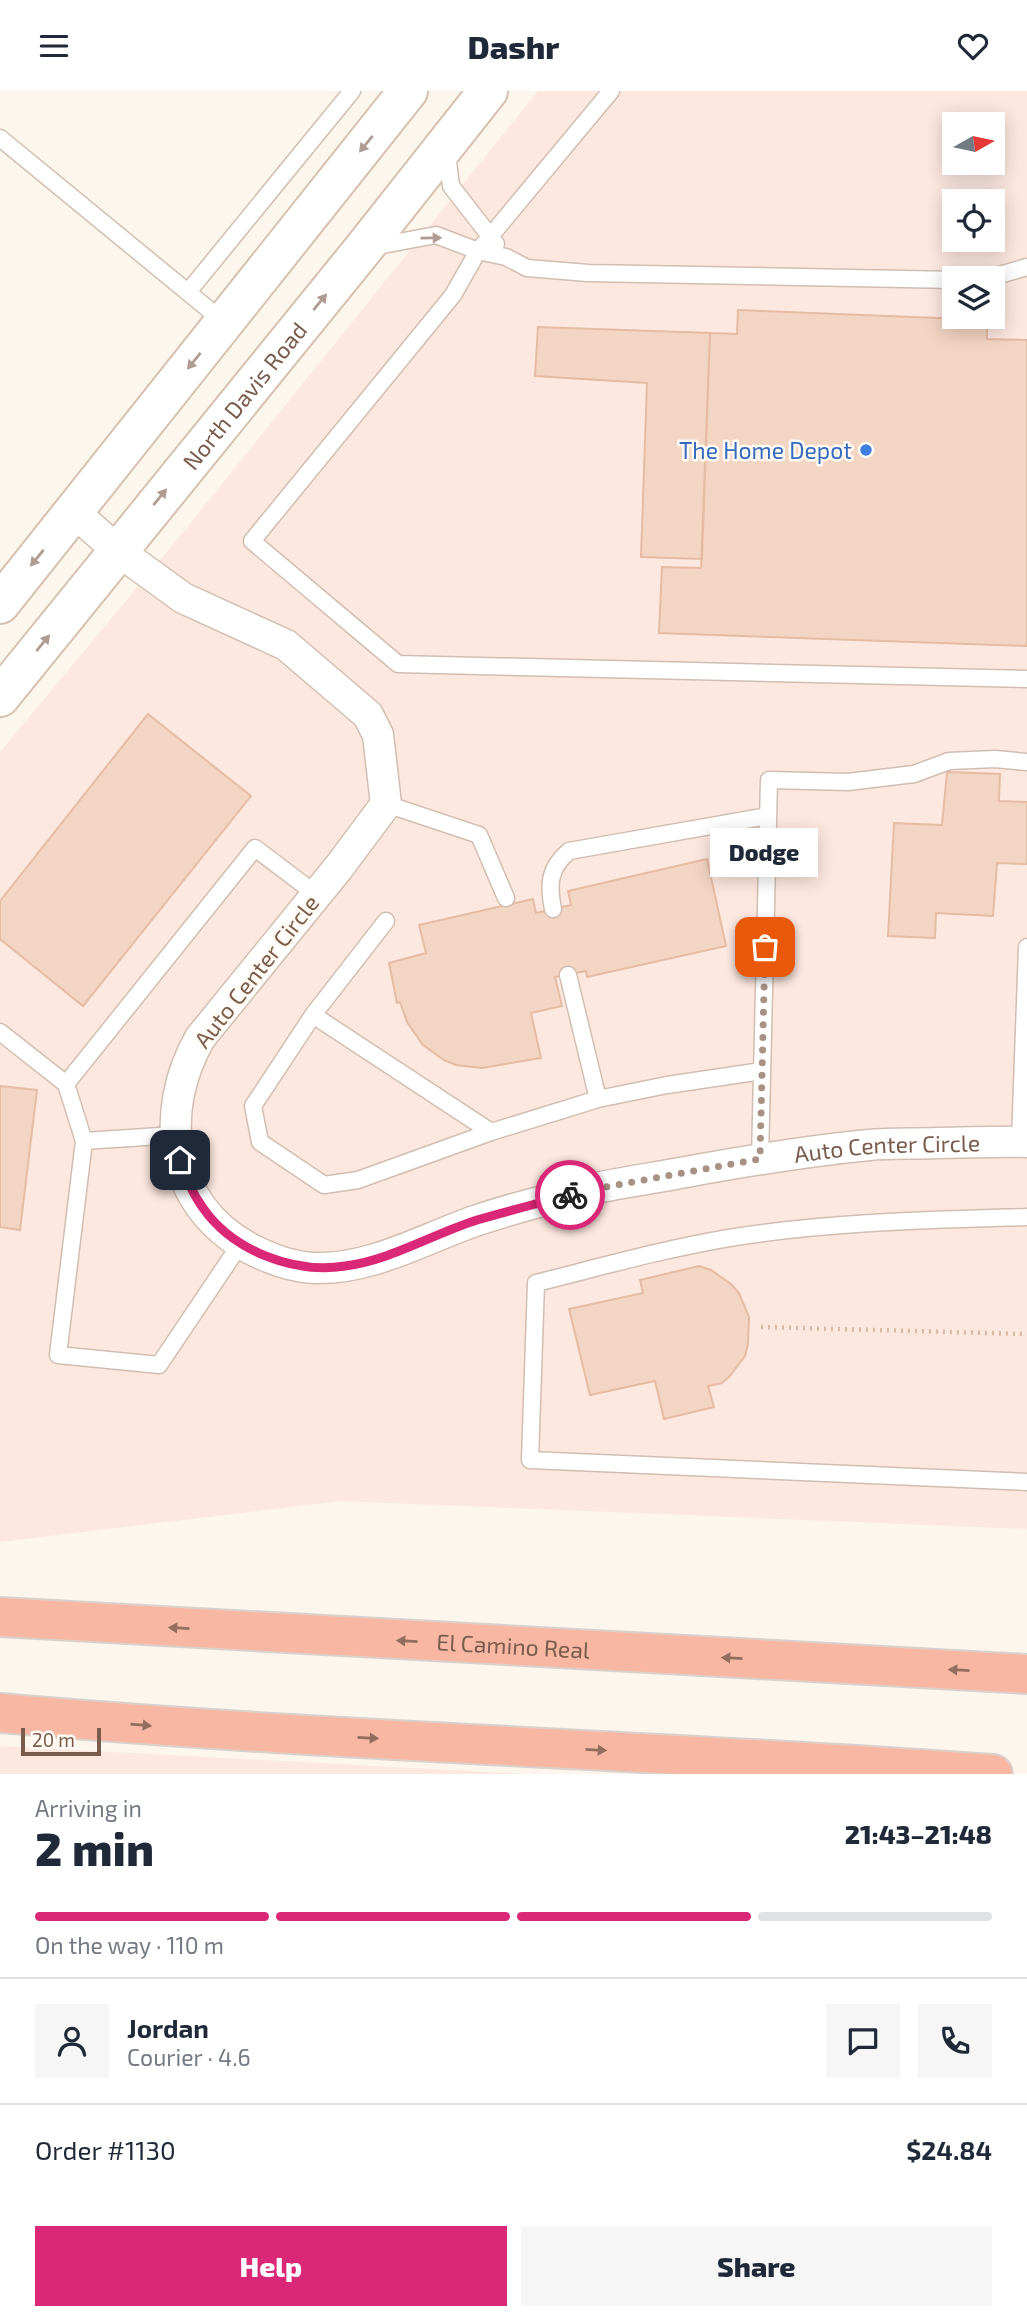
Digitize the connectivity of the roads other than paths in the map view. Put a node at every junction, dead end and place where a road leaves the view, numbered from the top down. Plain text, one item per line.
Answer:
1 (352, 91) edge
2 (408, 91) edge
3 (488, 91) edge
4 (611, 91) edge
5 (0, 138) edge
6 (446, 145) junction
7 (490, 236) junction
8 (364, 248) junction
9 (478, 251) junction
10 (506, 257) junction
11 (1027, 267) edge
12 (1005, 273) edge
13 (942, 280) edge
14 (188, 292) junction
15 (225, 322) junction
16 (74, 512) junction
17 (117, 550) junction
18 (0, 604) edge
19 (1027, 679) edge
20 (0, 697) edge
21 (1027, 762) edge
22 (386, 804) junction
23 (768, 816) junction
24 (317, 895) junction
25 (506, 898) dead end
26 (553, 909) dead end
27 (386, 921) dead end
28 (1027, 947) edge
29 (568, 975) dead end
30 (313, 1015) junction
31 (0, 1032) edge
32 (762, 1070) junction
33 (66, 1084) junction
34 (598, 1099) junction
35 (491, 1132) junction
36 (175, 1135) junction
37 (84, 1141) junction
38 (1023, 1142) edge
39 (760, 1159) junction
40 (1027, 1217) edge
41 (241, 1243) junction
42 (1027, 1482) edge
43 (0, 1617) edge
44 (1027, 1674) edge
45 (0, 1713) edge
46 (993, 1774) edge

1 - 14 lane
2 -> 15 main road
3 - 6 main road, North Davis Road
4 - 7 lane
5 - 14 lane
6 - 7 lane
6 - 8 main road, North Davis Road
7 - 9 lane
7 - 10 lane
8 -> 9 lane
17 -> 8 main road, North Davis Road
9 - 10 lane
9 - 19 lane
10 - 13 lane
11 - 12 lane
14 - 15 lane
15 -> 16 main road
16 - 17 street
16 -> 18 main road
20 -> 17 main road, North Davis Road
17 - 22 street
21 - 23 lane
22 - 24 street, Auto Center Circle
22 - 25 lane
23 - 26 lane
23 - 32 lane
24 - 33 lane
24 - 36 street, Auto Center Circle
27 - 30 lane
28 - 38 lane
29 - 34 lane
30 - 35 lane
30 - 35 lane
31 - 33 lane
32 - 34 lane
32 - 39 lane
33 - 37 lane
34 - 35 lane
36 - 37 lane
36 - 41 street, Auto Center Circle
37 - 41 lane
38 - 39 street, Auto Center Circle
39 - 41 street, Auto Center Circle
40 - 42 lane
44 -> 43 highway, El Camino Real
45 -> 46 highway

